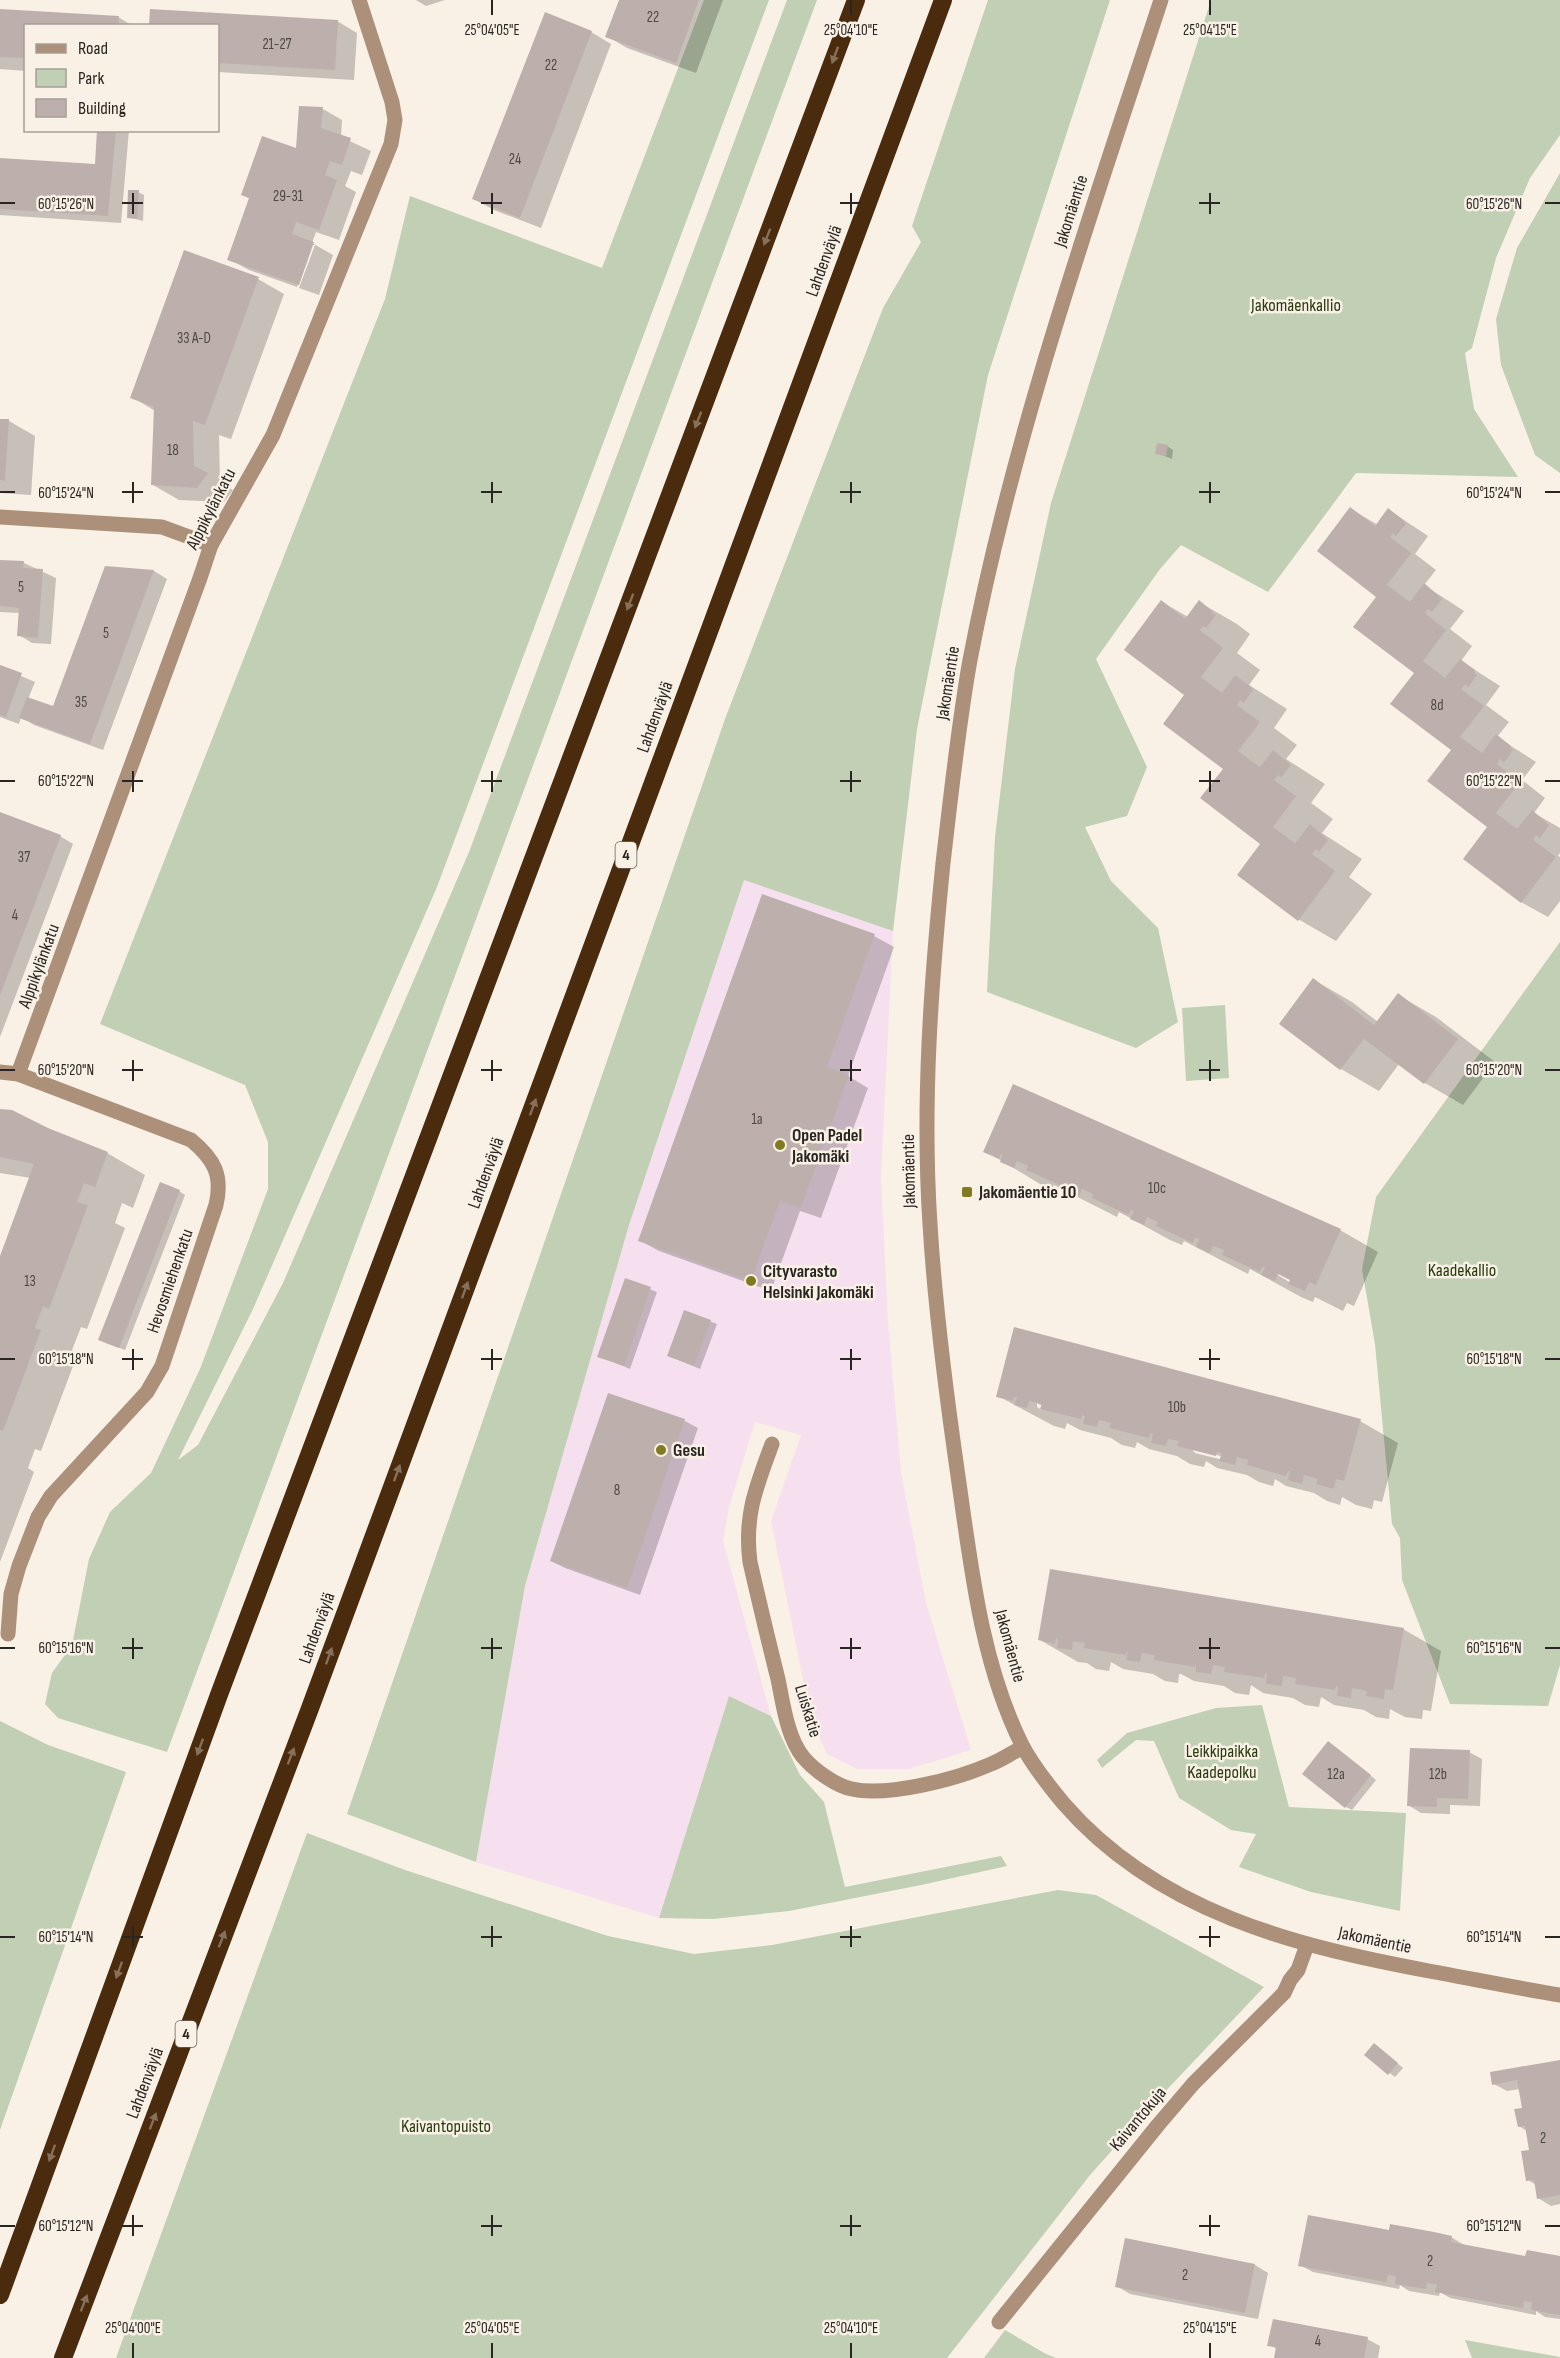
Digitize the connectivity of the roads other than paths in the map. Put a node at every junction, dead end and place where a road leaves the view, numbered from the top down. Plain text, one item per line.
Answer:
1 (359, 0) edge
2 (856, 0) edge
3 (943, 0) edge
4 (1161, 0) edge
5 (0, 518) edge
6 (211, 545) junction
7 (0, 1072) edge
8 (18, 1074) junction
9 (772, 1444) dead end
10 (8, 1634) dead end
11 (1023, 1747) junction
12 (1307, 1945) junction
13 (1560, 1995) edge
14 (0, 2295) edge
15 (999, 2322) dead end
16 (63, 2358) edge

1 - 6 street, Alppikylänkatu
2 -> 14 highway
16 -> 3 highway, Lahdenväylä / 4
4 - 11 street, Jakomäentie
5 - 6 street
6 - 8 street, Alppikylänkatu
7 - 8 street, Hevosmiehenkatu
8 - 10 street, Hevosmiehenkatu
9 - 11 street, Luiskatie
11 - 12 street, Jakomäentie
12 - 13 street, Jakomäentie
12 - 15 street, Kaivantokuja

